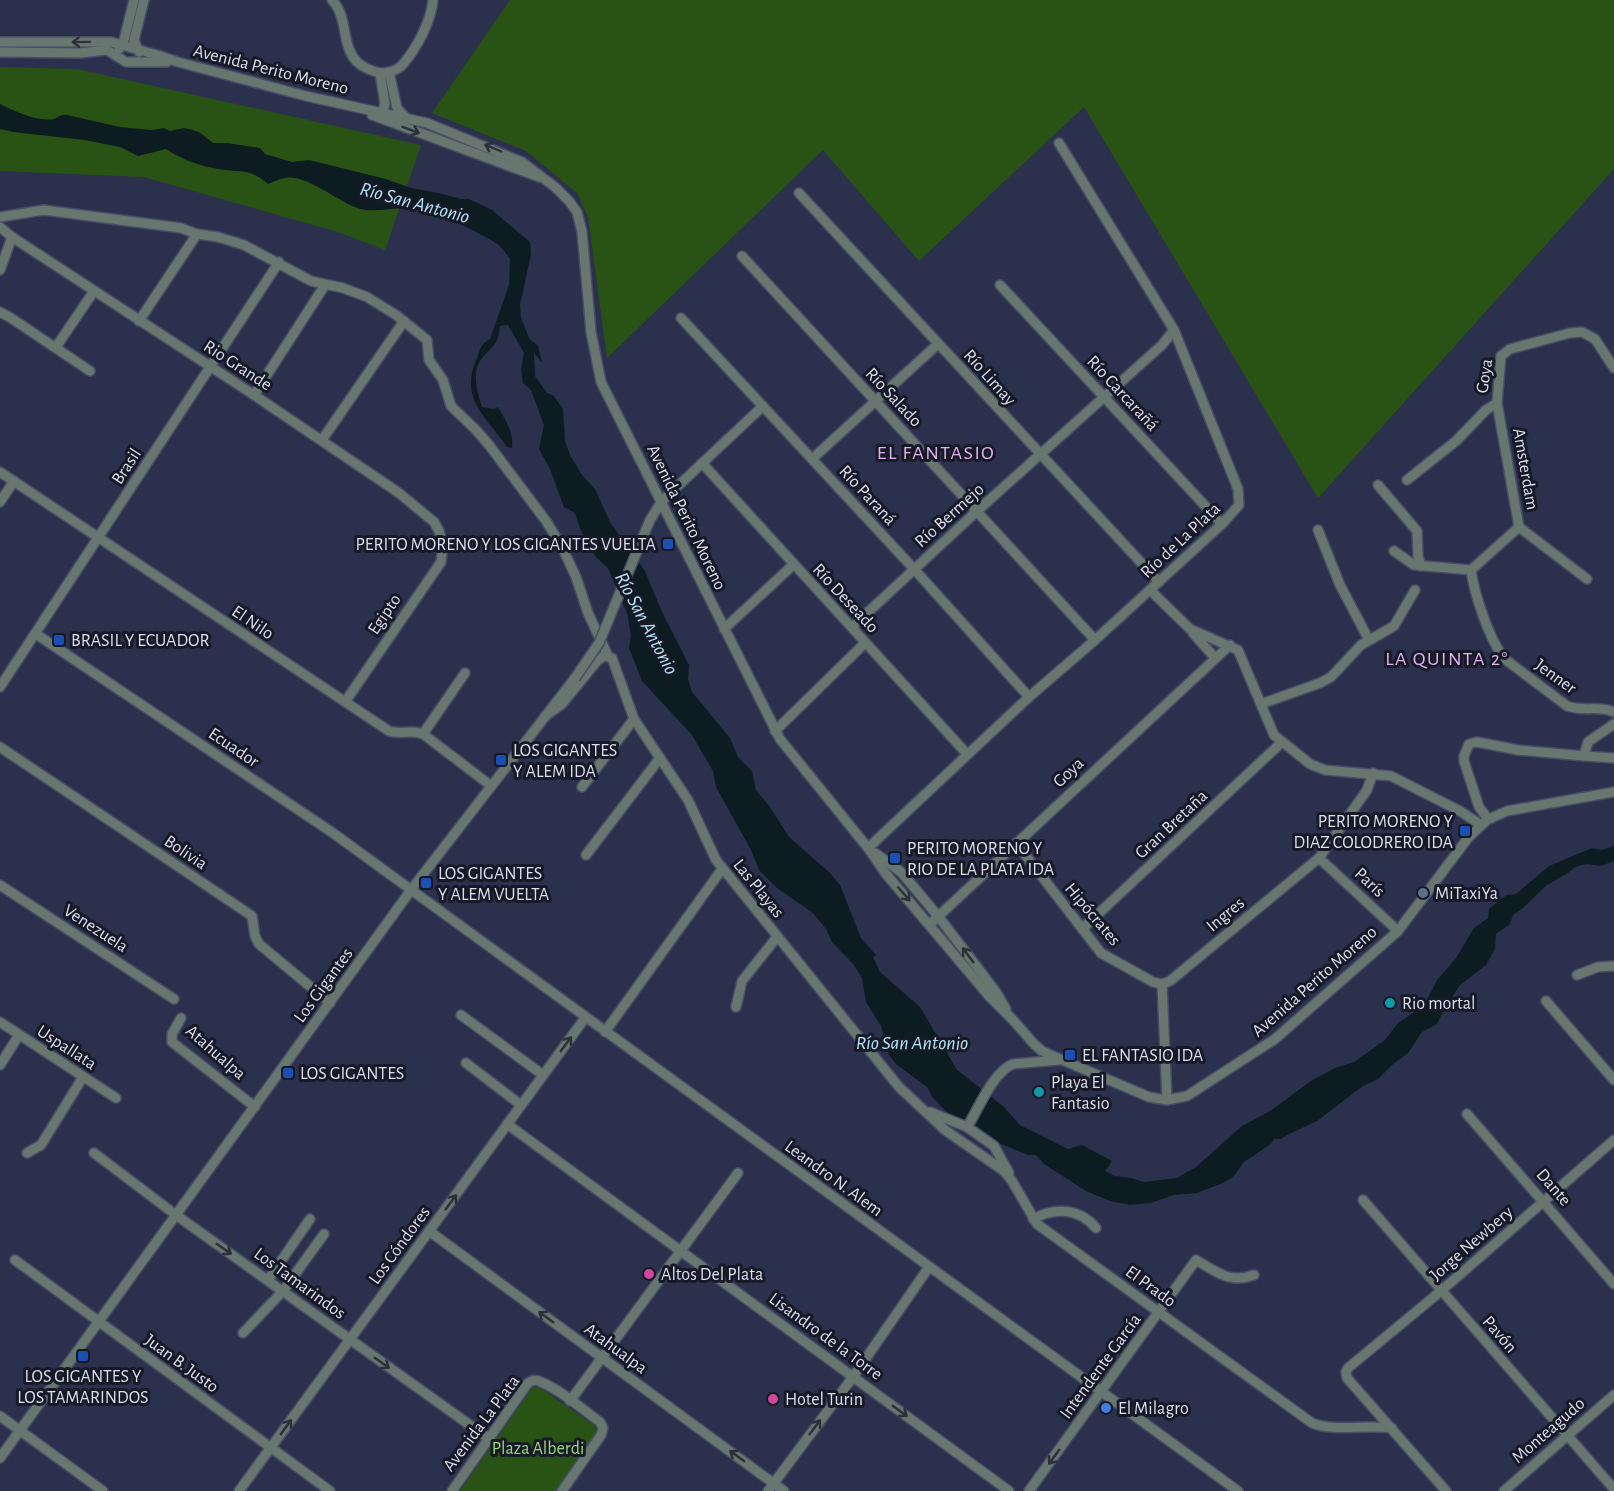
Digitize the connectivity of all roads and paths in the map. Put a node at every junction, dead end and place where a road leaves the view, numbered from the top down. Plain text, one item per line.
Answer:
1 (134, 0) edge
2 (144, 0) edge
3 (332, 0) edge
4 (433, 0) edge
5 (0, 42) edge
6 (122, 45) junction
7 (138, 49) junction
8 (0, 52) edge
9 (120, 58) junction
10 (136, 62) junction
11 (178, 62) junction
12 (385, 72) junction
13 (356, 108) junction
14 (382, 113) junction
15 (406, 118) junction
16 (1059, 143) dead end
17 (542, 178) junction
18 (799, 193) dead end
19 (0, 217) edge
20 (0, 227) edge
21 (197, 234) junction
22 (12, 237) junction
23 (742, 256) dead end
24 (279, 262) junction
25 (0, 270) edge
26 (324, 285) junction
27 (1000, 285) dead end
28 (94, 291) junction
29 (0, 312) edge
30 (681, 318) dead end
31 (139, 321) junction
32 (404, 321) junction
33 (1174, 330) junction
34 (938, 344) junction
35 (56, 346) junction
36 (211, 367) junction
37 (1614, 368) edge
38 (90, 370) dead end
39 (254, 395) junction
40 (1104, 396) junction
41 (875, 401) junction
42 (1497, 403) junction
43 (763, 406) junction
44 (322, 440) junction
45 (1040, 455) junction
46 (812, 459) junction
47 (702, 463) junction
48 (0, 472) edge
49 (1407, 480) dead end
50 (14, 481) junction
51 (1378, 485) dead end
52 (662, 501) junction
53 (0, 502) edge
54 (976, 512) junction
55 (1222, 524) junction
56 (1519, 527) junction
57 (1318, 530) dead end
58 (99, 538) junction
59 (443, 544) joint
60 (1394, 551) dead end
61 (793, 565) junction
62 (1421, 567) junction
63 (914, 569) junction
64 (1471, 570) junction
65 (1587, 579) dead end
66 (1158, 582) junction
67 (1150, 590) junction
68 (1415, 590) dead end
69 (852, 627) junction
70 (724, 629) junction
71 (1190, 629) junction
72 (36, 634) junction
73 (1095, 640) junction
74 (1369, 640) junction
75 (865, 642) junction
76 (1230, 645) junction
77 (610, 657) junction
78 (1215, 658) junction
79 (465, 673) dead end
80 (0, 687) edge
81 (1029, 697) junction
82 (345, 702) junction
83 (1261, 704) junction
84 (1614, 712) edge
85 (545, 716) junction
86 (634, 719) junction
87 (1614, 724) edge
88 (775, 731) junction
89 (423, 734) junction
90 (1281, 742) junction
91 (0, 747) edge
92 (967, 754) junction
93 (1584, 756) junction
94 (660, 758) junction
95 (1614, 758) edge
96 (1373, 773) junction
97 (490, 785) junction
98 (582, 786) dead end
99 (1614, 792) edge
100 (1484, 822) junction
101 (1016, 843) junction
102 (868, 848) junction
103 (586, 855) dead end
104 (1319, 858) junction
105 (722, 869) junction
106 (0, 885) edge
107 (411, 890) junction
108 (938, 916) junction
109 (930, 924) junction
110 (1082, 929) junction
111 (1398, 931) junction
112 (777, 937) junction
113 (1614, 966) edge
114 (1577, 975) dead end
115 (1162, 984) junction
116 (174, 999) dead end
117 (1546, 1001) dead end
118 (330, 1003) junction
119 (736, 1007) dead end
120 (461, 1014) dead end
121 (181, 1018) dead end
122 (585, 1018) junction
123 (1013, 1020) junction
124 (0, 1022) edge
125 (605, 1032) junction
126 (19, 1035) junction
127 (1060, 1059) junction
128 (466, 1063) dead end
129 (0, 1065) edge
130 (1610, 1069) edge
131 (543, 1075) junction
132 (83, 1077) junction
133 (1614, 1080) edge
134 (116, 1098) dead end
135 (1167, 1100) junction
136 (521, 1105) junction
137 (255, 1107) junction
138 (925, 1110) junction
139 (1467, 1114) dead end
140 (507, 1124) junction
141 (967, 1127) junction
142 (1614, 1140) edge
143 (27, 1152) dead end
144 (94, 1153) dead end
145 (738, 1173) dead end
146 (1012, 1180) junction
147 (1363, 1200) dead end
148 (1544, 1201) junction
149 (176, 1215) junction
150 (310, 1219) dead end
151 (1033, 1219) junction
152 (1096, 1228) dead end
153 (429, 1232) junction
154 (324, 1234) dead end
155 (681, 1250) junction
156 (15, 1260) dead end
157 (929, 1268) junction
158 (1254, 1275) dead end
159 (268, 1280) junction
160 (1614, 1284) edge
161 (283, 1291) junction
162 (1441, 1291) junction
163 (1159, 1313) junction
164 (99, 1323) junction
165 (243, 1333) dead end
166 (349, 1339) junction
167 (601, 1357) junction
168 (853, 1377) junction
169 (1101, 1393) junction
170 (1614, 1395) edge
171 (570, 1401) junction
172 (1380, 1415) junction
173 (0, 1416) edge
174 (1373, 1425) junction
175 (1392, 1428) junction
176 (20, 1431) junction
177 (1567, 1436) junction
178 (488, 1438) junction
179 (271, 1447) junction
180 (0, 1458) edge
181 (771, 1487) edge
182 (1614, 1489) edge
183 (103, 1491) edge
184 (239, 1491) edge
185 (330, 1491) edge
186 (452, 1491) edge
187 (562, 1491) edge
188 (784, 1491) edge
189 (1009, 1491) edge
190 (1029, 1491) edge
191 (1238, 1491) edge
192 (1446, 1491) edge
193 (1504, 1491) edge

1 - 6 street
2 - 7 street
3 - 12 street
4 - 12 street
6 -> 5 street, Avenida Perito Moreno
6 - 7 street, Avenida Perito Moreno
6 - 9 street
7 - 10 street
7 - 11 street, Avenida Perito Moreno
8 - 9 street, Avenida Perito Moreno
9 - 10 street, Avenida Perito Moreno
10 - 11 street, Avenida Perito Moreno
11 - 13 street, Avenida Perito Moreno
12 - 14 street
12 - 15 street
13 - 14 street, Avenida Perito Moreno
13 -> 17 street, Avenida Perito Moreno
14 - 15 street, Avenida Perito Moreno
17 -> 15 street, Avenida Perito Moreno
16 - 33 street, Río de La Plata
17 - 52 street, Avenida Perito Moreno
18 - 34 street, Río Limay
19 - 21 street, Las Playas
20 - 22 street, Rio Grande
21 - 24 street, Las Playas
21 - 31 street
22 - 25 street
22 - 28 street, Rio Grande
23 - 41 street, Río Salado
24 - 26 street, Las Playas
24 - 36 street, Brasil
26 - 32 street, Las Playas
26 - 39 street
27 - 40 street, Río Carcarañá
28 - 31 street, Rio Grande
28 - 35 street
29 - 35 street
30 - 43 street, Río Paraná
31 - 36 street, Rio Grande
32 - 44 street
32 - 77 street, Las Playas
33 - 40 street, Río Bermejo
33 - 55 street, Río de La Plata
34 - 41 street
34 - 45 street, Río Limay
35 - 38 street
36 - 39 street, Rio Grande
36 - 58 street, Brasil
37 - 42 street, Goya
39 - 44 street, Rio Grande
40 - 45 street, Río Bermejo
40 - 55 street, Río Carcarañá
41 - 46 street
41 - 54 street, Río Salado
42 - 49 street, Goya
42 - 56 street, Amsterdam
43 - 46 street, Río Paraná
43 - 47 street, Los Gigantes
44 - 59 street, Rio Grande
45 - 54 street, Río Bermejo
45 - 66 street, Río Limay
46 - 63 street, Río Paraná
47 - 52 street, Los Gigantes
47 - 61 street, Río Deseado
48 - 50 street, El Nilo
50 - 53 street
50 - 58 street, El Nilo
51 - 62 street
52 - 70 street, Avenida Perito Moreno
52 - 85 street, Los Gigantes, bridge
54 - 63 street, Río Bermejo
54 - 73 street, Río Salado
55 - 66 street, Río de La Plata
56 - 64 street
56 - 65 street, Amsterdam
57 - 74 street
58 - 72 street, Brasil
58 - 82 street, El Nilo
59 - 82 street, Egipto
60 - 62 street
61 - 69 street, Río Deseado
61 - 70 street
62 - 64 street
63 - 69 street, Río Bermejo
63 - 81 street, Río Paraná
64 - 84 street, Jenner
66 - 67 street, Río de La Plata
67 - 71 street
67 - 73 street, Río de La Plata
68 - 74 street
69 - 75 street, Río Deseado
70 - 88 street, Avenida Perito Moreno
71 - 76 street
71 - 78 street
72 - 80 street, Brasil
72 - 107 street, Ecuador
73 - 81 street, Río de La Plata
74 - 83 street
75 - 88 street
75 - 92 street, Río Deseado
76 - 78 street, Goya
76 - 83 street
77 - 85 street
77 - 86 street, Las Playas
78 - 101 street, Goya
79 - 89 street
81 - 92 street, Río de La Plata
82 - 89 street, El Nilo
83 - 90 street
85 - 97 street, Los Gigantes
86 - 94 street, Las Playas
86 - 98 street
87 - 93 street
88 - 102 street, Avenida Perito Moreno
89 - 97 street
90 - 96 street
90 - 110 street, Gran Bretaña
91 - 118 street, Bolivia
92 - 102 street, Río de La Plata
93 - 95 street
93 - 100 street
94 - 103 street
94 - 105 street, Las Playas
96 - 100 street
96 - 104 street, Ingres
97 - 107 street, Los Gigantes
99 - 100 street, Avenida Perito Moreno
100 - 111 street, Avenida Perito Moreno
101 - 108 street, Goya
101 - 110 street, Hipócrates
102 - 108 street, Avenida Perito Moreno
102 -> 109 street, Avenida Perito Moreno
104 - 111 street, París
104 - 115 street, Ingres
105 - 112 street, Las Playas
105 - 125 street
106 - 116 street, Venezuela
107 - 118 street, Los Gigantes
107 - 122 street, Leandro N. Alem
108 - 109 street, Goya
123 -> 108 street, Avenida Perito Moreno
109 - 123 street, Avenida Perito Moreno
110 - 115 street, Hipócrates
111 - 135 street, Avenida Perito Moreno
112 - 119 street
112 - 138 street, Las Playas
113 - 114 street
115 - 135 street
117 - 130 street
118 - 137 street, Los Gigantes
120 - 131 street
121 - 137 street, Atahualpa
122 - 125 street, Leandro N. Alem
131 -> 122 street, Los Cóndores
123 - 127 street, Avenida Perito Moreno
124 - 126 street, Uspallata
125 - 157 street, Leandro N. Alem
126 - 129 street
126 - 132 street, Uspallata
127 - 135 street, Avenida Perito Moreno
127 - 141 street
128 - 136 street
130 - 133 street
131 - 136 street, Los Cóndores
132 - 134 street, Uspallata
132 - 143 street
136 - 140 street, Los Cóndores
137 - 149 street, Los Gigantes
138 - 141 street
138 - 146 street, El Prado
139 - 148 street, Dante
153 -> 140 street, Los Cóndores
140 - 155 street, Lisandro de la Torre
141 - 146 street
142 - 148 street, Jorge Newbery
144 - 149 street, Los Tamarindos
145 - 155 street
146 - 151 street, El Prado
147 - 162 street, Pavón
148 - 160 street, Dante
148 - 162 street, Jorge Newbery
149 -> 159 street, Los Tamarindos
149 - 164 street, Los Gigantes
150 - 159 street
151 - 152 street
151 - 163 street, El Prado
153 - 166 street, Los Cóndores
167 -> 153 street, Atahualpa
154 - 161 street
155 - 167 street
155 - 168 street, Lisandro de la Torre
156 - 164 street, Juan B. Justo
157 - 168 street
157 - 169 street, Leandro N. Alem
158 - 163 street, Intendente García
159 - 161 street, Los Tamarindos
161 - 165 street
161 - 166 street, Los Tamarindos
162 - 172 street, Jorge Newbery
162 - 177 street, Pavón
163 - 169 street, Intendente García
163 - 174 street, El Prado
164 - 176 street, Los Gigantes
164 - 179 street, Juan B. Justo
166 -> 178 street, Los Tamarindos
179 -> 166 street, Los Cóndores
167 - 171 street
181 -> 167 street, Atahualpa
181 -> 168 street
168 -> 189 street, Lisandro de la Torre
169 -> 190 street, Intendente García
169 - 191 street, Leandro N. Alem
170 - 177 street, Monteagudo
171 - 178 street, Avenida La Plata
171 - 187 street, Avenida La Plata
172 - 174 street
172 - 175 street
173 - 176 street
174 - 175 street, El Prado
175 - 192 street
176 - 180 street, Los Gigantes
176 - 183 street
177 - 182 street, Pavón
177 - 193 street, Monteagudo
178 - 186 street, Avenida La Plata
179 - 184 street, Los Cóndores
179 - 185 street, Juan B. Justo
181 - 188 street, Atahualpa

